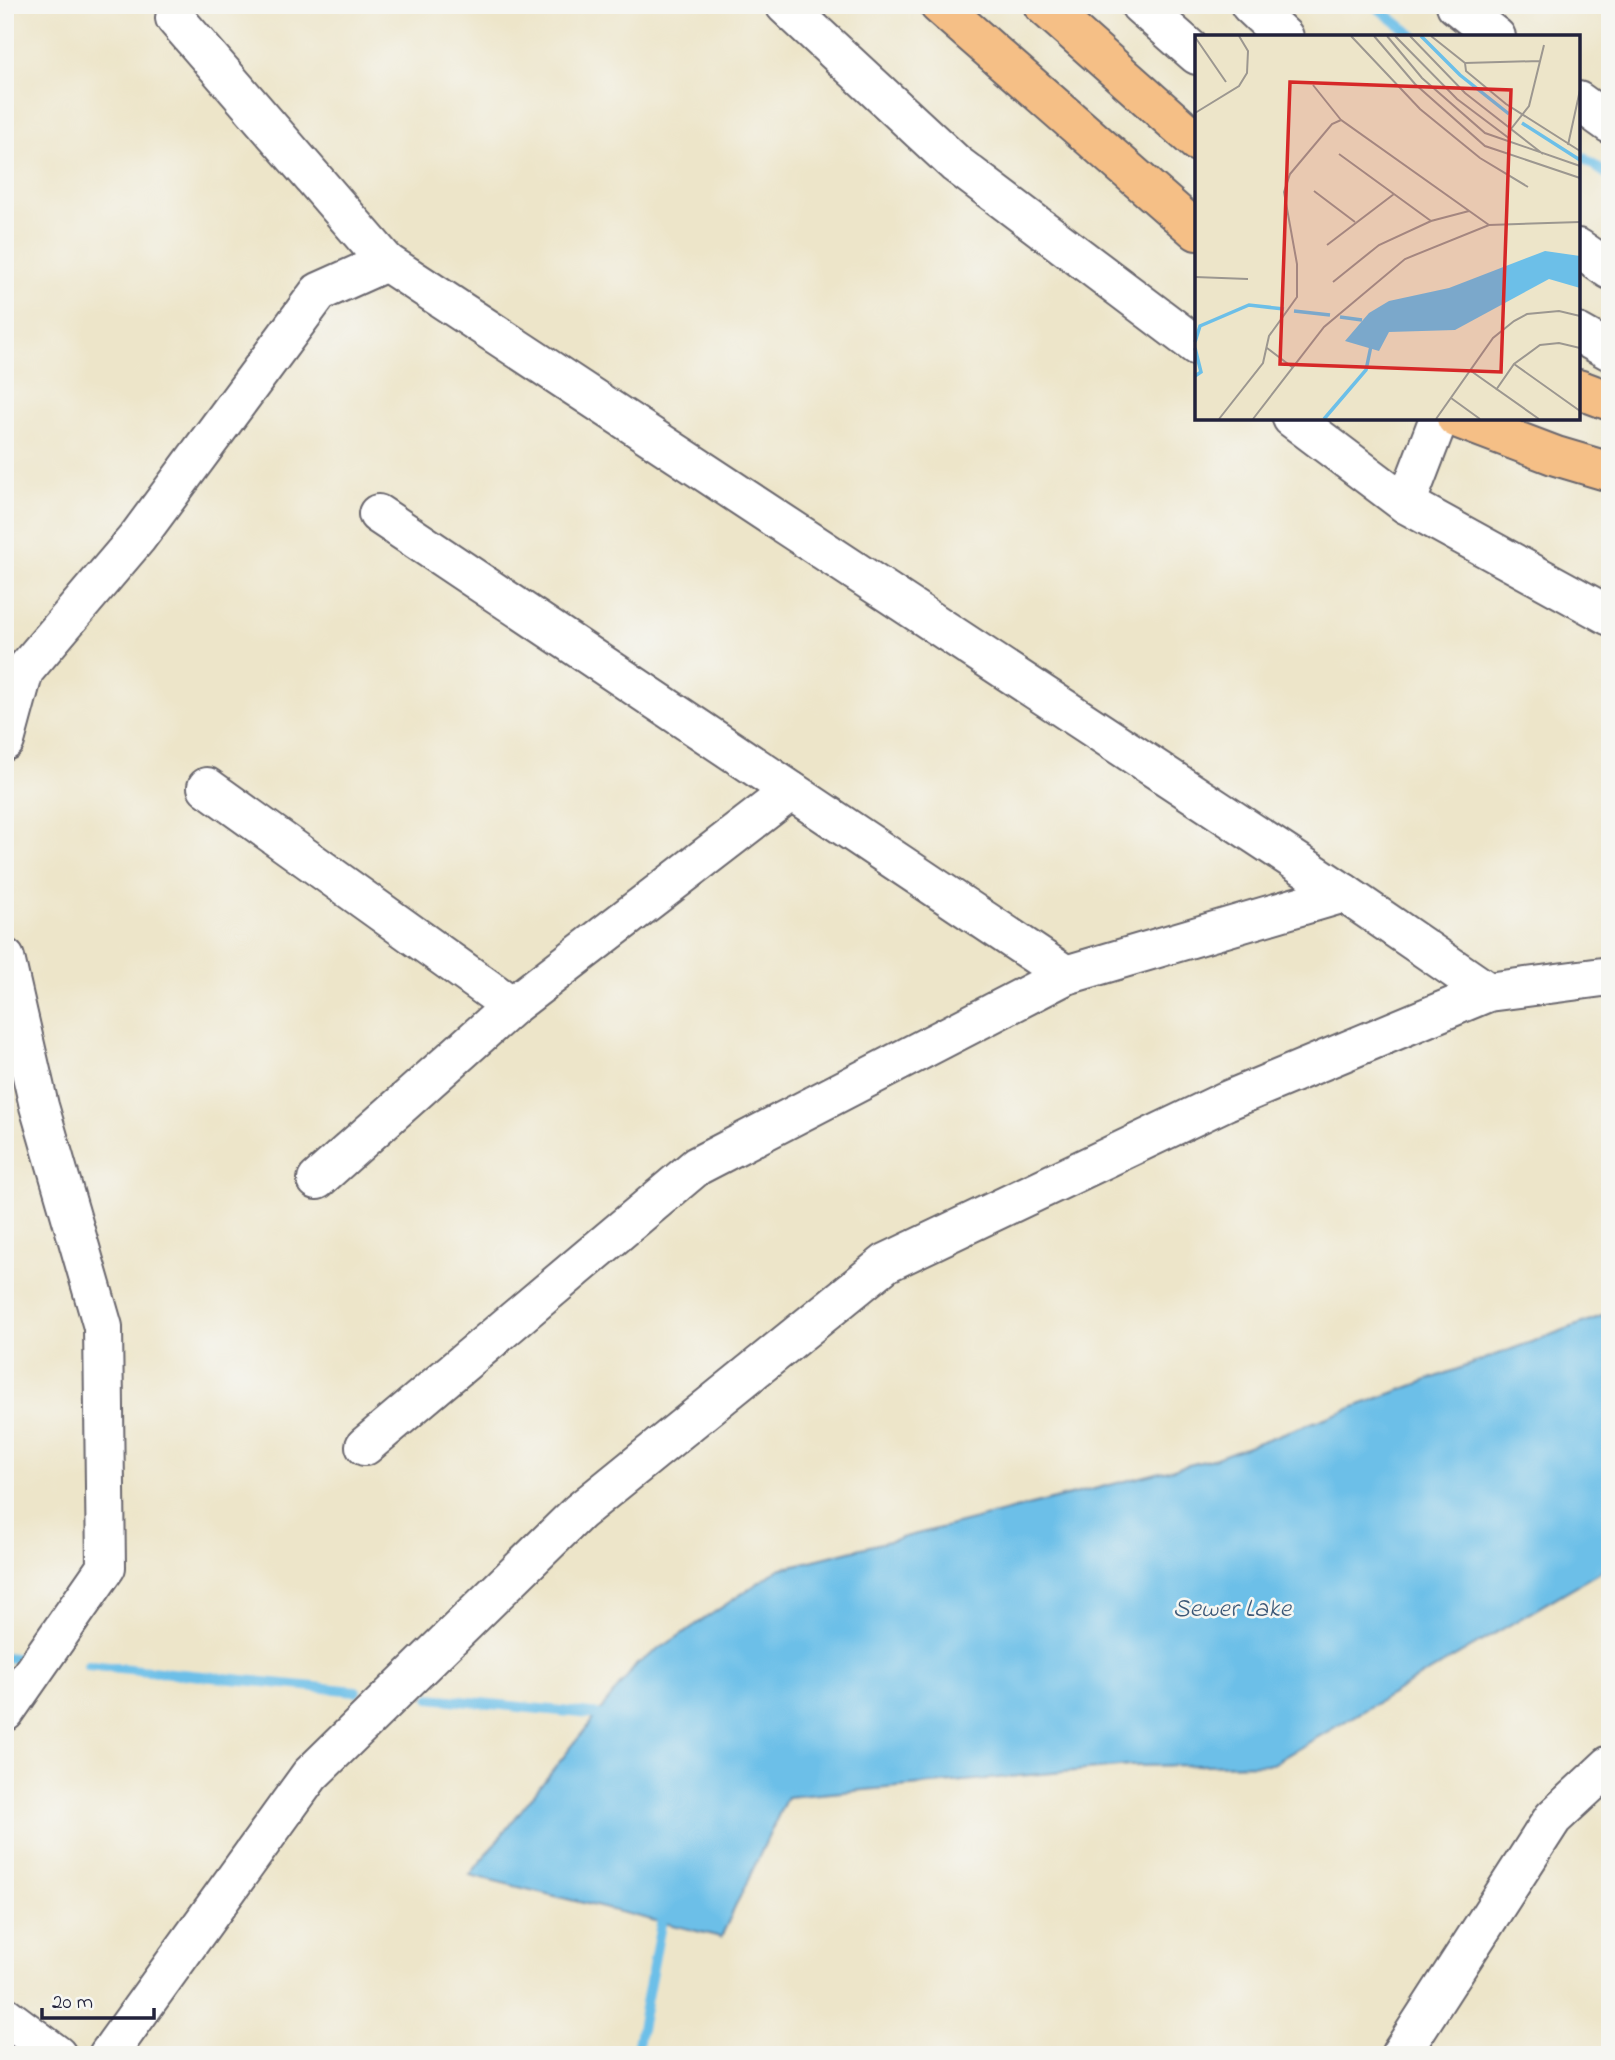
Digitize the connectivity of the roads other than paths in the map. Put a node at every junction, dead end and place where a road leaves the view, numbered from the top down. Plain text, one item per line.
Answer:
1 (785, 5) edge
2 (939, 5) edge
3 (1043, 5) edge
4 (1140, 5) edge
5 (1251, 5) edge
6 (1456, 5) edge
7 (175, 18) dead end
8 (1282, 35) edge
9 (1494, 35) edge
10 (1195, 53) edge
11 (1580, 102) edge
12 (1610, 124) edge
13 (1195, 140) edge
14 (1195, 229) edge
15 (1580, 249) edge
16 (386, 262) junction
17 (1610, 270) edge
18 (1580, 333) edge
19 (1195, 344) edge
20 (1610, 351) edge
21 (1580, 390) edge
22 (1610, 401) edge
23 (1295, 420) edge
24 (1438, 420) edge
25 (1461, 420) edge
26 (1610, 472) edge
27 (1406, 504) junction
28 (378, 514) dead end
29 (1610, 616) edge
30 (5, 741) edge
31 (207, 787) dead end
32 (791, 791) junction
33 (1344, 893) junction
34 (5, 958) edge
35 (1066, 975) junction
36 (1610, 976) edge
37 (1488, 992) junction
38 (512, 1006) junction
39 (317, 1180) dead end
40 (365, 1446) dead end
41 (5, 1712) edge
42 (1610, 1765) edge
43 (5, 2016) edge
44 (57, 2055) edge
45 (108, 2055) edge
46 (1400, 2055) edge

1 - 19 street
2 - 14 main road
3 - 13 main road
4 - 10 street
5 - 8 street
6 - 9 street
7 - 16 street
11 - 12 street
15 - 17 street
16 - 30 street
16 - 33 street
18 - 20 street
21 - 22 main road
23 - 27 street
24 - 27 street
25 - 26 main road
27 - 29 street
28 - 32 street
31 - 38 street
32 - 35 street
32 - 38 street
33 - 35 street
33 - 37 street
34 - 41 street
35 - 40 street
36 - 37 street
37 - 45 street
38 - 39 street
42 - 46 street
43 - 44 street

